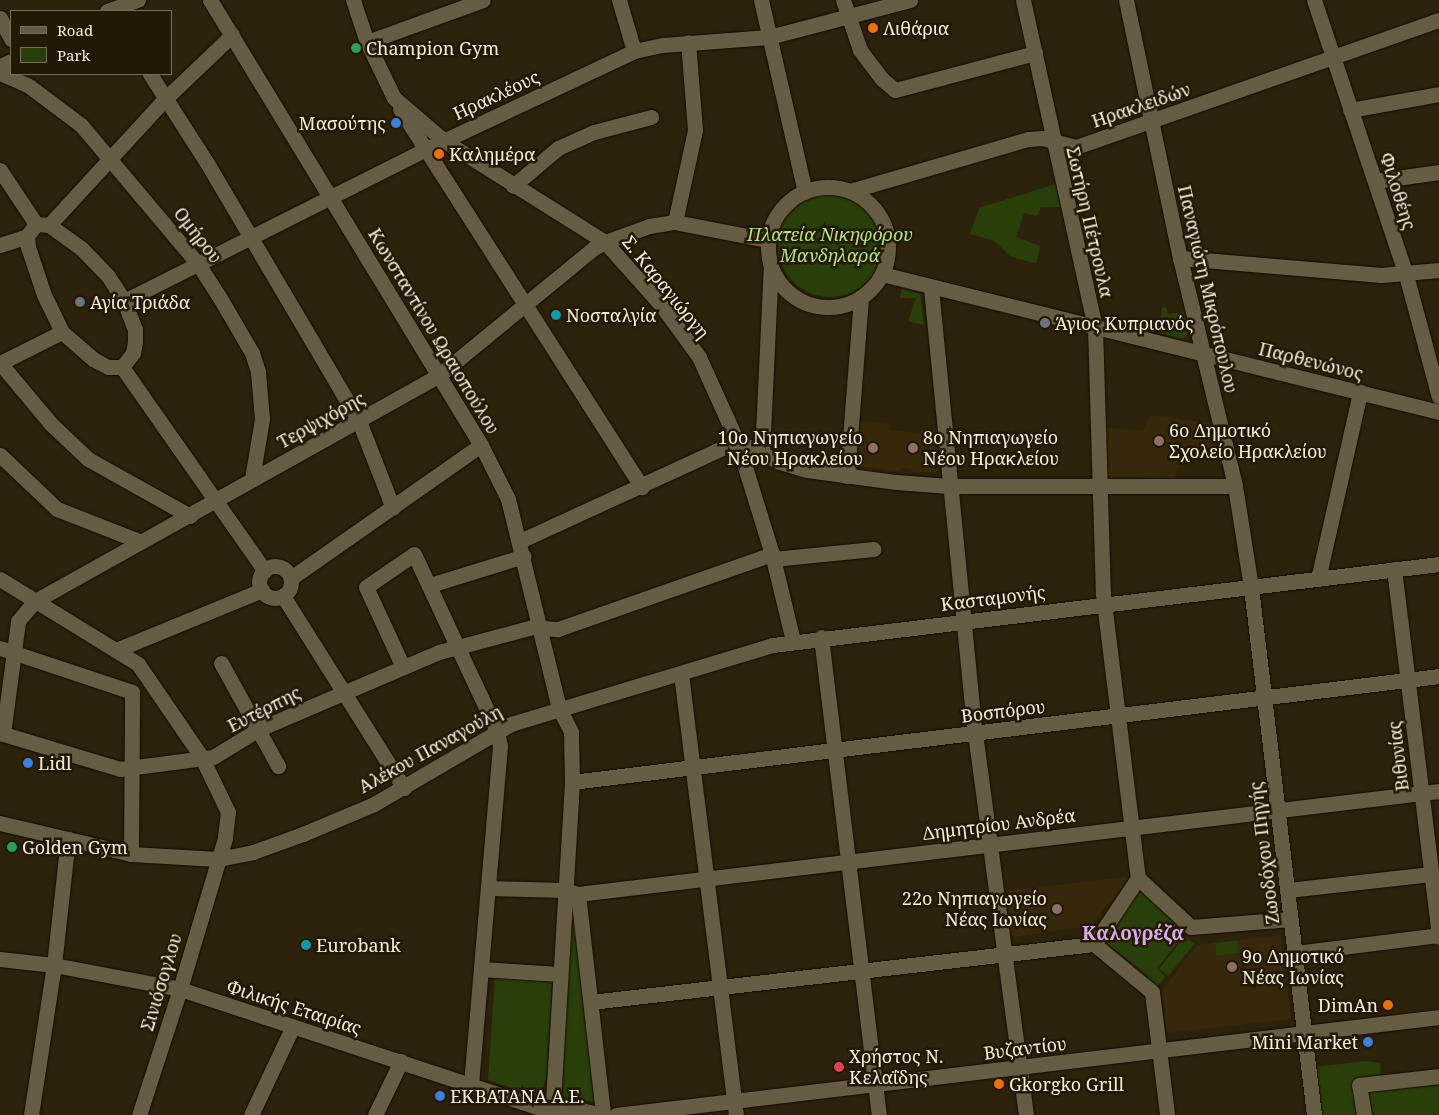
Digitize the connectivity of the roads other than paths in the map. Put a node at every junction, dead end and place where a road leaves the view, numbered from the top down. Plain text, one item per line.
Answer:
1 (138, 0) edge
2 (210, 0) edge
3 (353, 0) edge
4 (483, 0) edge
5 (619, 0) edge
6 (761, 0) edge
7 (843, 0) edge
8 (910, 0) edge
9 (1023, 0) edge
10 (1126, 0) edge
11 (1314, 0) edge
12 (112, 10) edge
13 (847, 16) junction
14 (0, 18) edge
15 (1439, 20) edge
16 (232, 35) junction
17 (10, 37) edge
18 (769, 37) junction
19 (367, 42) junction
20 (688, 42) junction
21 (634, 51) junction
22 (1035, 53) junction
23 (1333, 59) junction
24 (0, 74) edge
25 (151, 75) edge
26 (1439, 94) edge
27 (394, 98) junction
28 (165, 99) junction
29 (1350, 110) junction
30 (651, 117) dead end
31 (1152, 121) junction
32 (443, 140) junction
33 (1052, 141) junction
34 (424, 150) junction
35 (111, 158) junction
36 (0, 170) edge
37 (1439, 172) edge
38 (1375, 181) junction
39 (513, 186) junction
40 (805, 192) junction
41 (850, 192) junction
42 (332, 196) junction
43 (675, 222) junction
44 (38, 228) junction
45 (249, 238) junction
46 (768, 240) junction
47 (605, 242) junction
48 (0, 245) edge
49 (1180, 258) junction
50 (198, 264) junction
51 (771, 266) junction
52 (1439, 270) edge
53 (882, 274) junction
54 (1406, 275) junction
55 (931, 288) junction
56 (861, 298) junction
57 (124, 302) junction
58 (524, 304) junction
59 (1095, 327) junction
60 (62, 332) junction
61 (1202, 352) junction
62 (0, 363) edge
63 (122, 367) junction
64 (438, 376) junction
65 (1360, 392) junction
66 (1439, 397) edge
67 (1439, 412) edge
68 (359, 421) junction
69 (738, 441) junction
70 (481, 445) junction
71 (762, 454) junction
72 (0, 455) edge
73 (848, 476) junction
74 (252, 479) junction
75 (950, 486) junction
76 (1098, 486) junction
77 (1235, 486) junction
78 (642, 487) junction
79 (216, 501) junction
80 (393, 508) junction
81 (190, 516) junction
82 (140, 542) junction
83 (522, 549) junction
84 (874, 549) dead end
85 (773, 557) junction
86 (1439, 564) edge
87 (1394, 569) junction
88 (265, 571) junction
89 (291, 578) junction
90 (0, 579) edge
91 (1318, 579) junction
92 (430, 585) junction
93 (1251, 586) junction
94 (262, 590) junction
95 (283, 596) junction
96 (35, 601) junction
97 (1104, 604) junction
98 (963, 621) junction
99 (541, 628) junction
100 (820, 637) junction
101 (793, 641) junction
102 (458, 648) junction
103 (6, 650) edge
104 (116, 650) junction
105 (221, 663) dead end
106 (403, 667) junction
107 (681, 674) junction
108 (1439, 676) edge
109 (150, 677) junction
110 (1408, 680) junction
111 (132, 692) junction
112 (343, 692) junction
113 (1265, 698) junction
114 (559, 708) junction
115 (1120, 715) junction
116 (259, 729) junction
117 (497, 731) junction
118 (2, 733) edge
119 (974, 733) junction
120 (834, 750) junction
121 (201, 756) junction
122 (278, 766) dead end
123 (693, 768) junction
124 (132, 769) junction
125 (572, 782) junction
126 (404, 788) junction
127 (1439, 790) edge
128 (1421, 792) junction
129 (1278, 810) junction
130 (0, 824) edge
131 (1132, 827) junction
132 (68, 839) junction
133 (990, 844) junction
134 (253, 852) junction
135 (131, 854) junction
136 (218, 859) junction
137 (847, 862) junction
138 (1431, 874) junction
139 (1138, 878) junction
140 (707, 879) junction
141 (209, 888) junction
142 (488, 888) junction
143 (1288, 890) junction
144 (572, 892) junction
145 (1437, 900) edge
146 (1291, 920) junction
147 (1439, 936) edge
148 (1094, 944) junction
149 (1295, 952) junction
150 (1006, 954) junction
151 (0, 959) edge
152 (54, 964) junction
153 (481, 969) junction
154 (861, 971) junction
155 (559, 974) junction
156 (720, 987) junction
157 (180, 989) junction
158 (591, 1002) junction
159 (1439, 1018) edge
160 (293, 1026) junction
161 (1305, 1033) junction
162 (1159, 1050) junction
163 (402, 1061) junction
164 (1020, 1067) junction
165 (1439, 1076) edge
166 (471, 1084) junction
167 (875, 1084) junction
168 (735, 1108) edge
169 (549, 1111) edge
170 (31, 1115) edge
171 (139, 1115) edge
172 (251, 1115) edge
173 (375, 1115) edge
174 (571, 1115) edge
175 (602, 1115) edge
176 (616, 1115) edge
177 (879, 1115) edge
178 (1026, 1115) edge
179 (1167, 1115) edge
180 (1314, 1115) edge
181 (1364, 1115) edge

1 - 12 street
2 - 16 street, Κωνσταντίνου Ωραιοπούλου
3 - 19 street, Σ. Καραγιώργη
4 - 19 street
5 - 21 street
6 - 18 street
7 - 13 street
8 - 13 street, Ηρακλέους
9 - 22 street, Σωτήρη Πέτρουλα
10 - 31 street, Παναγιώτη Μικρόπουλου
11 - 23 street, Φιλοθέης
13 - 18 street, Ηρακλέους
13 - 22 street
14 - 17 street
15 - 23 street, Ηρακλειδών
16 - 28 street
16 - 42 street, Κωνσταντίνου Ωραιοπούλου
18 - 20 street, Ηρακλέους
18 - 40 street
19 - 27 street, Σ. Καραγιώργη
20 - 21 street, Ηρακλέους
20 - 43 street
21 - 32 street, Ηρακλέους
22 - 33 street, Σωτήρη Πέτρουλα
23 - 29 street, Φιλοθέης
23 - 31 street, Ηρακλειδών
24 - 35 street, Ομήρου
25 - 28 street
26 - 29 street
27 - 32 street, Σ. Καραγιώργη
27 - 34 street
28 - 35 street
28 - 45 street
29 - 38 street, Φιλοθέης
30 - 39 street
31 - 33 street, Ηρακλειδών
31 - 49 street, Παναγιώτη Μικρόπουλου
32 - 34 street, Ηρακλέους
32 - 39 street, Σ. Καραγιώργη
33 - 41 street, Ηρακλειδών
33 - 59 street, Σωτήρη Πέτρουλα
34 - 42 street, Ηρακλέους
34 - 58 street
35 - 44 street
35 - 50 street, Ομήρου
36 - 44 street
37 - 38 street
38 - 54 street, Φιλοθέης
39 - 47 street, Σ. Καραγιώργη
40 - 41 street
40 - 46 street
41 - 53 street
42 - 45 street, Ηρακλέους
42 - 64 street, Κωνσταντίνου Ωραιοπούλου
43 - 46 street, Τερψιχόρης
43 - 47 street, Τερψιχόρης
44 - 48 street
44 - 57 street
44 - 60 street
45 - 50 street, Ηρακλέους
45 - 68 street
46 - 51 street
47 - 58 street, Τερψιχόρης
47 - 69 street, Σ. Καραγιώργη
49 - 54 street
49 - 61 street, Παναγιώτη Μικρόπουλου
50 - 57 street, Ηρακλέους
50 - 74 street, Ομήρου
51 - 56 street
51 - 71 street
52 - 54 street
53 - 55 street, Παρθενώνος
53 - 56 street
54 - 66 street, Φιλοθέης
55 - 59 street, Παρθενώνος
55 - 75 street
56 - 73 street
57 - 63 street
58 - 64 street, Τερψιχόρης
58 - 78 street
59 - 61 street, Παρθενώνος
59 - 76 street, Σωτήρη Πέτρουλα
60 - 62 street
60 - 63 street
61 - 65 street, Παρθενώνος
61 - 77 street, Παναγιώτη Μικρόπουλου
62 - 81 street
63 - 79 street
64 - 68 street, Τερψιχόρης
64 - 70 street, Κωνσταντίνου Ωραιοπούλου
65 - 67 street, Παρθενώνος
65 - 91 street
68 - 74 street, Τερψιχόρης
68 - 80 street
69 - 71 street
69 - 78 street
69 - 85 street, Σ. Καραγιώργη
70 - 80 street
70 - 83 street, Κωνσταντίνου Ωραιοπούλου
71 - 73 street
72 - 82 street
73 - 75 street
74 - 79 street, Τερψιχόρης
75 - 76 street
75 - 98 street
76 - 77 street
76 - 97 street, Σωτήρη Πέτρουλα
77 - 93 street, Παναγιώτη Μικρόπουλου
78 - 83 street
79 - 81 street, Τερψιχόρης
79 - 88 street
80 - 89 street
81 - 82 street, Τερψιχόρης
82 - 96 street, Τερψιχόρης
83 - 92 street
83 - 99 street, Κωνσταντίνου Ωραιοπούλου
84 - 85 street, Ευτέρπης
85 - 99 street, Ευτέρπης
85 - 101 street, Σ. Καραγιώργη
86 - 87 street, Κασταμονής
87 - 91 street, Κασταμονής
87 - 110 street, Βιθυνίας
88 - 89 street
88 - 94 street
89 - 95 street
90 - 96 street, Σινιόσογλου
91 - 93 street, Κασταμονής
92 - 102 street
92 - 106 street
93 - 97 street, Κασταμονής
93 - 113 street, Ζωοδόχου Πηγής
94 - 95 street
94 - 104 street
95 - 112 street
96 - 103 street, Τερψιχόρης
96 - 104 street, Σινιόσογλου
97 - 98 street, Κασταμονής
97 - 115 street, Σωτήρη Πέτρουλα
98 - 100 street, Κασταμονής
98 - 119 street
99 - 102 street, Ευτέρπης
99 - 114 street, Κωνσταντίνου Ωραιοπούλου
100 - 101 street, Κασταμονής
100 - 120 street
101 - 107 street, Κασταμονής
102 - 106 street, Ευτέρπης
102 - 117 street
103 - 111 street
103 - 118 street, Τερψιχόρης
104 - 109 street, Σινιόσογλου
105 - 116 street
106 - 112 street, Ευτέρπης
107 - 114 street, Κασταμονής
107 - 123 street
108 - 110 street, Βοσπόρου
109 - 111 street
109 - 121 street, Σινιόσογλου
110 - 113 street, Βοσπόρου
110 - 128 street, Βιθυνίας
111 - 124 street
112 - 116 street, Ευτέρπης
112 - 126 street
113 - 115 street, Βοσπόρου
113 - 129 street, Ζωοδόχου Πηγής
114 - 117 street, Αλέκου Παναγούλη
114 - 125 street, Κωνσταντίνου Ωραιοπούλου
115 - 119 street, Βοσπόρου
115 - 131 street, Σωτήρη Πέτρουλα
116 - 121 street, Ευτέρπης
116 - 122 street
117 - 126 street, Αλέκου Παναγούλη
117 - 142 street
118 - 124 street, Ευτέρπης
119 - 120 street, Βοσπόρου
119 - 133 street
120 - 123 street, Βοσπόρου
120 - 137 street
121 - 124 street, Ευτέρπης
121 - 136 street, Σινιόσογλου
123 - 125 street, Βοσπόρου
123 - 140 street
124 - 135 street
125 - 144 street, Κωνσταντίνου Ωραιοπούλου
126 - 134 street, Αλέκου Παναγούλη
127 - 128 street, Δημητρίου Ανδρέα
128 - 129 street, Δημητρίου Ανδρέα
128 - 138 street, Βιθυνίας
129 - 131 street, Δημητρίου Ανδρέα
129 - 143 street, Ζωοδόχου Πηγής
130 - 132 street, Αλέκου Παναγούλη
131 - 133 street, Δημητρίου Ανδρέα
131 - 139 street, Σωτήρη Πέτρουλα
132 - 135 street, Αλέκου Παναγούλη
132 - 152 street
133 - 137 street, Δημητρίου Ανδρέα
133 - 150 street
134 - 136 street, Αλέκου Παναγούλη
134 - 141 street
135 - 136 street, Αλέκου Παναγούλη
136 - 141 street, Σινιόσογλου
137 - 140 street, Δημητρίου Ανδρέα
137 - 154 street
138 - 143 street
138 - 145 street, Βιθυνίας
139 - 146 street
139 - 148 street
140 - 144 street, Δημητρίου Ανδρέα
140 - 156 street
141 - 157 street, Σινιόσογλου
142 - 144 street, Δημητρίου Ανδρέα
142 - 153 street
143 - 146 street, Ζωοδόχου Πηγής
144 - 155 street
144 - 158 street
145 - 147 street, Βιθυνίας
146 - 149 street, Ζωοδόχου Πηγής
147 - 149 street
148 - 150 street
148 - 162 street
149 - 161 street, Ζωοδόχου Πηγής
150 - 154 street
150 - 164 street
151 - 152 street, Φιλικής Εταιρίας
152 - 157 street, Φιλικής Εταιρίας
152 - 170 street
153 - 155 street
153 - 166 street
154 - 156 street
154 - 167 street
155 - 169 street
156 - 158 street
156 - 168 street
157 - 160 street, Φιλικής Εταιρίας
157 - 171 street, Σινιόσογλου
158 - 175 street
159 - 161 street, Βυζαντίου
160 - 163 street, Φιλικής Εταιρίας
160 - 172 street
161 - 162 street, Βυζαντίου
161 - 180 street, Ζωοδόχου Πηγής
162 - 164 street, Βυζαντίου
162 - 179 street
163 - 166 street, Φιλικής Εταιρίας
163 - 173 street
164 - 167 street, Βυζαντίου
164 - 178 street
165 - 181 street
166 - 169 street, Φιλικής Εταιρίας
167 - 168 street, Βυζαντίου
167 - 177 street
168 - 176 street, Βυζαντίου
169 - 174 street, Φιλικής Εταιρίας
169 - 175 street

